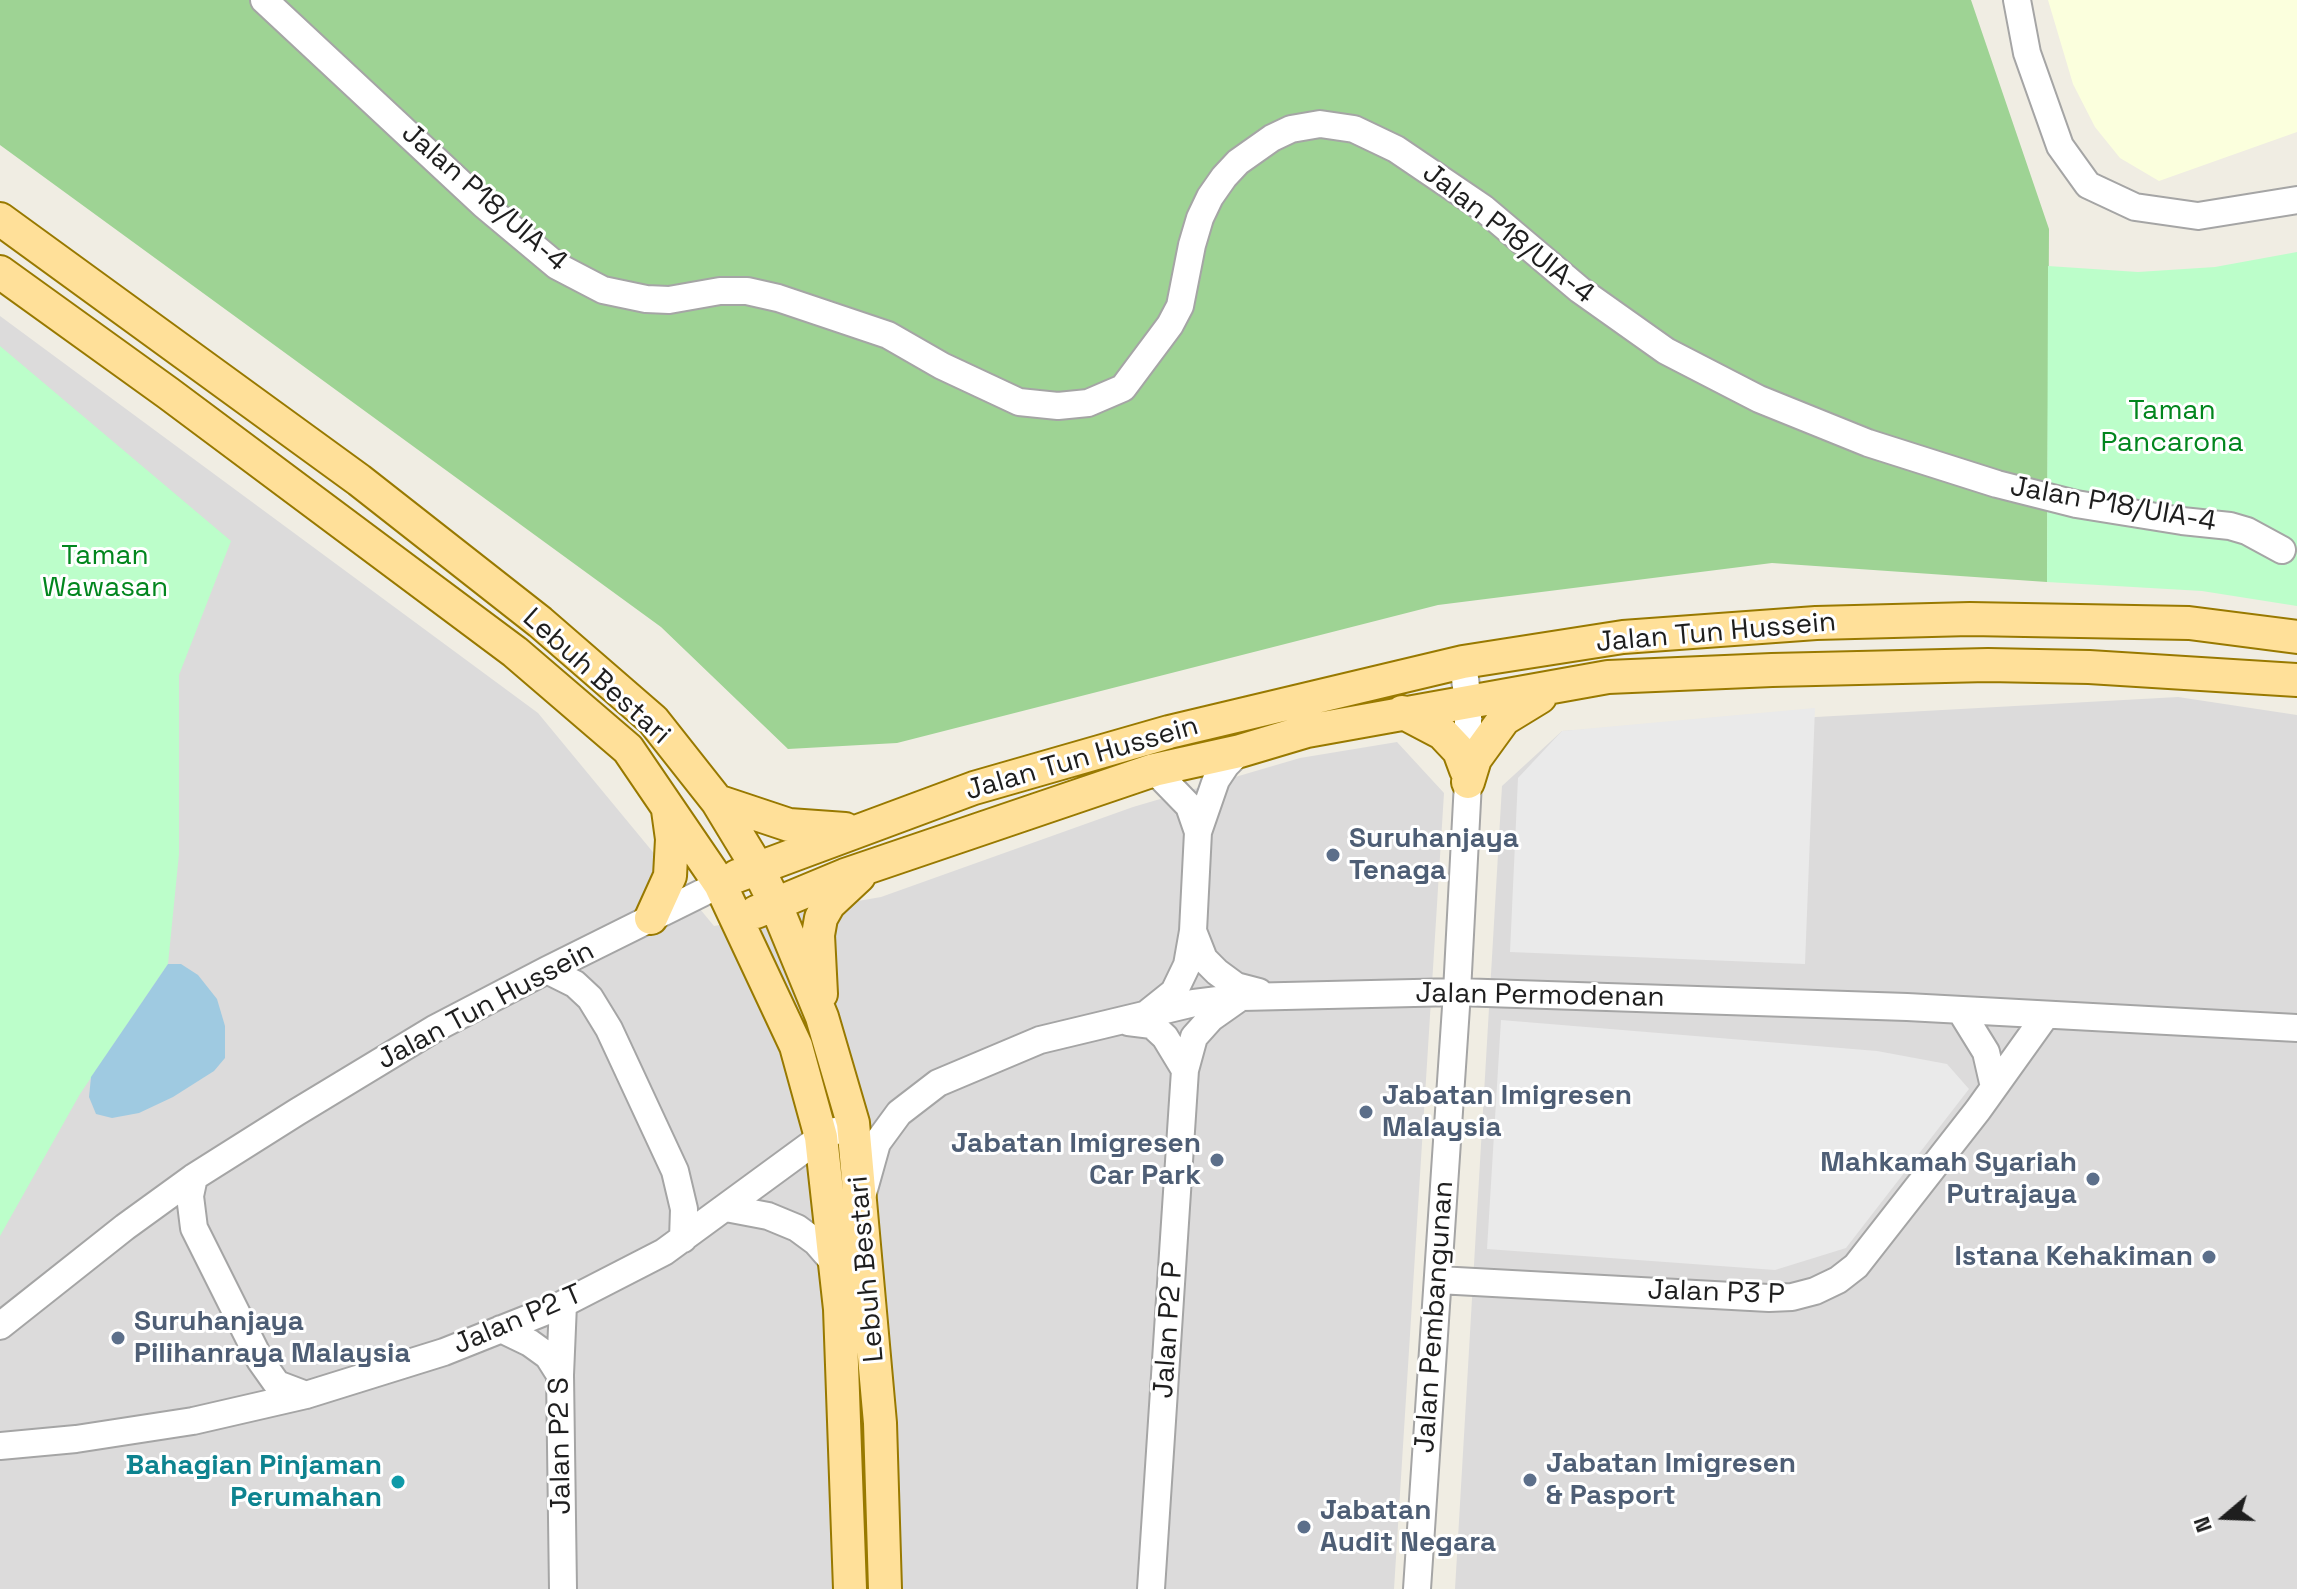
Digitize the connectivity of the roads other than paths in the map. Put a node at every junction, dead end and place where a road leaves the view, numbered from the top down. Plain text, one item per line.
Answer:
1 (264, 0) edge
2 (2017, 0) edge
3 (2297, 200) edge
4 (0, 219) edge
5 (0, 272) edge
6 (2282, 550) dead end
7 (2297, 637) edge
8 (1463, 662) junction
9 (1608, 677) junction
10 (2297, 680) edge
11 (1468, 703) junction
12 (1402, 712) junction
13 (1240, 751) junction
14 (1154, 770) junction
15 (1467, 776) junction
16 (717, 801) junction
17 (667, 804) junction
18 (860, 830) junction
19 (1198, 832) junction
20 (906, 855) junction
21 (757, 867) junction
22 (720, 884) junction
23 (775, 903) junction
24 (651, 918) junction
25 (738, 921) junction
26 (1193, 931) junction
27 (547, 970) junction
28 (1457, 992) junction
29 (1270, 994) junction
30 (1242, 997) junction
31 (1960, 1010) junction
32 (2046, 1015) junction
33 (822, 1017) junction
34 (1133, 1018) junction
35 (2290, 1027) edge
36 (2297, 1050) edge
37 (1185, 1070) junction
38 (1994, 1087) junction
39 (853, 1123) junction
40 (821, 1137) junction
41 (194, 1177) junction
42 (862, 1196) junction
43 (726, 1208) junction
44 (683, 1239) junction
45 (836, 1265) junction
46 (1438, 1280) junction
47 (563, 1304) junction
48 (0, 1326) edge
49 (501, 1329) junction
50 (560, 1375) junction
51 (306, 1395) junction
52 (5, 1444) edge
53 (563, 1589) edge
54 (850, 1589) edge
55 (885, 1589) edge
56 (1151, 1589) edge
57 (1417, 1589) edge

1 - 6 street, Jalan P18/UIA-4
2 - 3 street
4 - 16 main road, Lebuh Bestari
5 - 17 main road, Lebuh Bestari
7 - 8 main road, Jalan Tun Hussein
8 - 11 street, Jalan Pembangunan
8 - 18 main road, Jalan Tun Hussein
9 - 10 main road, Jalan Tun Hussein
9 - 11 main road, Jalan Tun Hussein
9 - 15 main road
11 - 12 main road, Jalan Tun Hussein
11 - 15 street, Jalan Pembangunan
12 - 13 main road, Jalan Tun Hussein
12 - 15 main road
13 - 14 main road, Jalan Tun Hussein
13 - 19 street
14 - 19 street
14 - 20 main road, Jalan Tun Hussein
15 - 28 street, Jalan Pembangunan
16 - 18 main road
16 - 21 main road, Lebuh Bestari
17 - 22 main road, Lebuh Bestari
17 - 24 main road
18 - 21 main road, Jalan Tun Hussein
19 - 26 street
20 - 23 main road, Jalan Tun Hussein
20 - 33 main road
21 - 22 main road, Jalan Tun Hussein
21 - 23 main road, Lebuh Bestari
22 - 24 street, Jalan Tun Hussein
22 - 25 main road, Lebuh Bestari
23 - 25 main road, Jalan Tun Hussein
23 - 33 main road, Lebuh Bestari
24 - 27 street, Jalan Tun Hussein
25 - 40 main road, Lebuh Bestari
26 - 29 street
26 - 34 street
27 - 41 street, Jalan Tun Hussein
27 - 44 street
28 - 29 street, Jalan Permodenan
28 - 31 street, Jalan Permodenan
28 - 46 street, Jalan Pembangunan
29 - 30 street, Jalan Permodenan
30 - 34 street, Jalan Permodenan
30 - 37 street, Jalan P2 P
31 - 32 street, Jalan Permodenan
31 - 38 street
32 - 35 street, Jalan Permodenan
32 - 38 street, Jalan P3 P
33 - 39 main road, Lebuh Bestari
34 - 37 street
34 - 42 street, Jalan Permodenan
35 - 36 street
37 - 56 street, Jalan P2 P
38 - 46 street, Jalan P3 P
39 - 40 street, Jalan P2 T
39 - 42 main road, Lebuh Bestari
40 - 43 street, Jalan P2 T
40 - 45 main road, Lebuh Bestari
41 - 48 street, Jalan Tun Hussein
41 - 51 street
42 - 55 main road, Lebuh Bestari
43 - 44 street, Jalan P2 T
43 - 45 street
44 - 47 street, Jalan P2 T
45 - 54 main road, Lebuh Bestari
46 - 57 street, Jalan Pembangunan
47 - 49 street, Jalan P2 T
47 - 50 street, Jalan P2 S
49 - 50 street
49 - 51 street, Jalan P2 T
50 - 53 street, Jalan P2 S
51 - 52 street, Jalan P2 T

